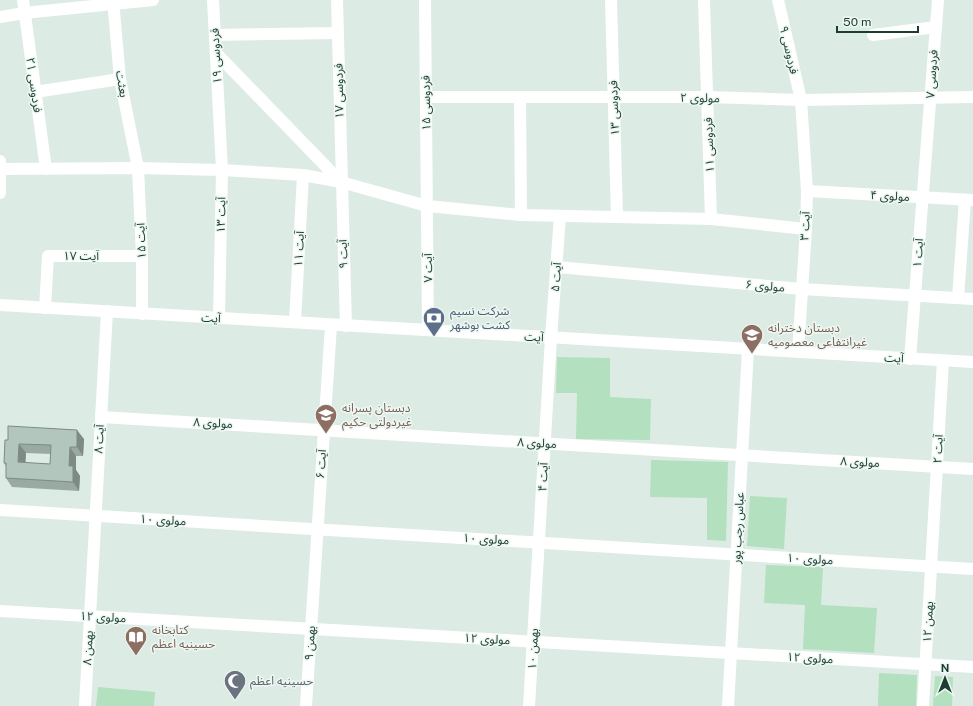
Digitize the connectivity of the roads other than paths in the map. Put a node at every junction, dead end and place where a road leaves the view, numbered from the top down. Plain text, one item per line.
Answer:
1 (23, 0) edge
2 (153, 0) edge
3 (214, 0) edge
4 (336, 0) edge
5 (425, 0) edge
6 (611, 0) edge
7 (704, 0) edge
8 (778, 0) edge
9 (938, 0) edge
10 (113, 2) edge
11 (24, 13) junction
12 (0, 17) edge
13 (936, 27) junction
14 (338, 33) junction
15 (215, 35) junction
16 (873, 35) dead end
17 (216, 53) junction
18 (120, 79) junction
19 (35, 92) junction
20 (707, 97) junction
21 (973, 97) edge
22 (426, 98) junction
23 (520, 98) junction
24 (614, 98) junction
25 (930, 98) junction
26 (801, 100) junction
27 (219, 111) joint
28 (926, 148) joint
29 (0, 165) edge
30 (138, 168) junction
31 (46, 169) junction
32 (222, 170) junction
33 (303, 175) junction
34 (341, 182) junction
35 (807, 191) junction
36 (0, 193) edge
37 (923, 198) junction
38 (969, 200) edge
39 (427, 206) junction
40 (521, 215) junction
41 (560, 216) junction
42 (617, 216) junction
43 (711, 219) junction
44 (806, 229) junction
45 (142, 256) junction
46 (557, 267) junction
47 (802, 289) junction
48 (915, 296) junction
49 (958, 298) junction
50 (973, 299) edge
51 (0, 305) edge
52 (44, 308) junction
53 (106, 311) junction
54 (142, 314) junction
55 (219, 318) junction
56 (295, 322) junction
57 (330, 325) junction
58 (346, 326) junction
59 (428, 330) junction
60 (551, 338) junction
61 (748, 349) junction
62 (798, 352) junction
63 (910, 359) junction
64 (943, 361) junction
65 (973, 362) edge
66 (101, 417) junction
67 (324, 430) junction
68 (545, 443) junction
69 (742, 455) junction
70 (937, 467) junction
71 (973, 469) edge
72 (0, 510) edge
73 (95, 516) junction
74 (317, 529) junction
75 (933, 538) joint
76 (539, 543) junction
77 (736, 554) junction
78 (92, 566) joint
79 (931, 566) junction
80 (973, 569) edge
81 (314, 579) joint
82 (536, 592) joint
83 (0, 611) edge
84 (90, 616) junction
85 (311, 629) junction
86 (533, 642) junction
87 (731, 653) junction
88 (926, 664) junction
89 (973, 667) edge
90 (85, 706) edge
91 (306, 706) edge
92 (529, 706) edge
93 (728, 706) edge
94 (923, 706) edge

1 - 11 street, فردوسی ۲۱
2 - 10 street
3 - 15 street, فردوسی ۱۹
4 - 14 street, فردوسی ۱۷
5 - 22 street, فردوسی ۱۵
6 - 24 street, فردوسی ۱۳
7 - 20 street, فردوسی ۱۱
8 - 26 street, فردوسی ۹
9 - 13 street, فردوسی ۷
10 - 11 street
10 - 18 street, بعثت
11 - 12 street
11 - 19 street, فردوسی ۲۱
13 - 16 street
13 - 25 street, فردوسی ۷
14 - 15 street
14 - 34 street, فردوسی ۱۷
15 - 17 street, فردوسی ۱۹
17 - 27 street, فردوسی ۱۹
17 - 34 street
18 - 19 street
18 - 30 street, بعثت
19 - 31 street, فردوسی ۲۱
20 - 24 street, مولوی ۲
20 - 26 street, مولوی ۲
20 - 43 street, فردوسی ۱۱
21 - 25 street, مولوی ۲
22 - 23 street, مولوی ۲
22 - 39 street, فردوسی ۱۵
23 - 24 street, مولوی ۲
23 - 40 street
24 - 42 street, فردوسی ۱۳
25 - 26 street, مولوی ۲
25 - 28 street, فردوسی ۷
26 - 35 street, آیت ۳
27 - 32 street, آیت ۱۳
28 - 37 street, آیت ۱
29 - 31 street
29 - 36 street
30 - 31 street
30 - 32 street
30 - 45 street, آیت ۱۵
32 - 33 street
32 - 55 street, آیت ۱۳
33 - 34 street
33 - 56 street, آیت ۱۱
34 - 39 street
34 - 58 street, آیت ۹
35 - 37 street, مولوی ۴
35 - 44 street, آیت ۳
37 - 38 street, مولوی ۴
37 - 48 street, آیت ۱
38 - 49 street
39 - 40 street
39 - 59 street, آیت ۷
40 - 41 street
41 - 42 street
41 - 46 street, آیت ۵
42 - 43 street
43 - 44 street
44 - 47 street, آیت ۳
45 - 52 street, آیت ۱۷
45 - 54 street, آیت ۱۵
46 - 47 street, مولوی ۶
46 - 60 street, آیت ۵
47 - 48 street, مولوی ۶
47 - 62 street, آیت ۳
48 - 49 street, مولوی ۶
48 - 63 street, آیت ۱
49 - 50 street, مولوی ۶
51 - 52 street, آیت
52 - 53 street, آیت
53 - 54 street, آیت
53 - 66 street, آیت ۸
54 - 55 street, آیت
55 - 56 street, آیت
56 - 57 street, آیت
57 - 58 street, آیت
57 - 67 street, آیت ۶
58 - 59 street, آیت
59 - 60 street, آیت
60 - 61 street, آیت
60 - 68 street, آیت ۴
61 - 62 street, آیت
61 - 69 street, عباس رجب پور
62 - 63 street, آیت
63 - 64 street, آیت
64 - 65 street, آیت
64 - 70 street, آیت ۲
66 - 67 street, مولوی ۸
66 - 73 street, آیت ۸
67 - 68 street, مولوی ۸
67 - 74 street, آیت ۶
68 - 69 street, مولوی ۸
68 - 76 street, آیت ۴
69 - 70 street, مولوی ۸
69 - 77 street, عباس رجب پور
70 - 71 street, مولوی ۸
70 - 75 street, آیت ۲
72 - 73 street, مولوی ۱۰
73 - 74 street, مولوی ۱۰
73 - 78 street, آیت ۸
74 - 76 street, مولوی ۱۰
74 - 81 street, آیت ۶
75 - 79 street, بهمن ۱۲
76 - 77 street, مولوی ۱۰
76 - 82 street, آیت ۴
77 - 79 street, مولوی ۱۰
77 - 87 street, عباس رجب پور
78 - 84 street, بهمن ۸
79 - 80 street, مولوی ۱۰
79 - 88 street, بهمن ۱۲
81 - 85 street, بهمن ۹
82 - 86 street, بهمن ۱۰
83 - 84 street, مولوی ۱۲
84 - 85 street, مولوی ۱۲
84 - 90 street, بهمن ۸
85 - 86 street, مولوی ۱۲
85 - 91 street, بهمن ۹
86 - 87 street, مولوی ۱۲
86 - 92 street, بهمن ۱۰
87 - 88 street, مولوی ۱۲
87 - 93 street, عباس رجب پور
88 - 89 street, مولوی ۱۲
88 - 94 street, بهمن ۱۲

